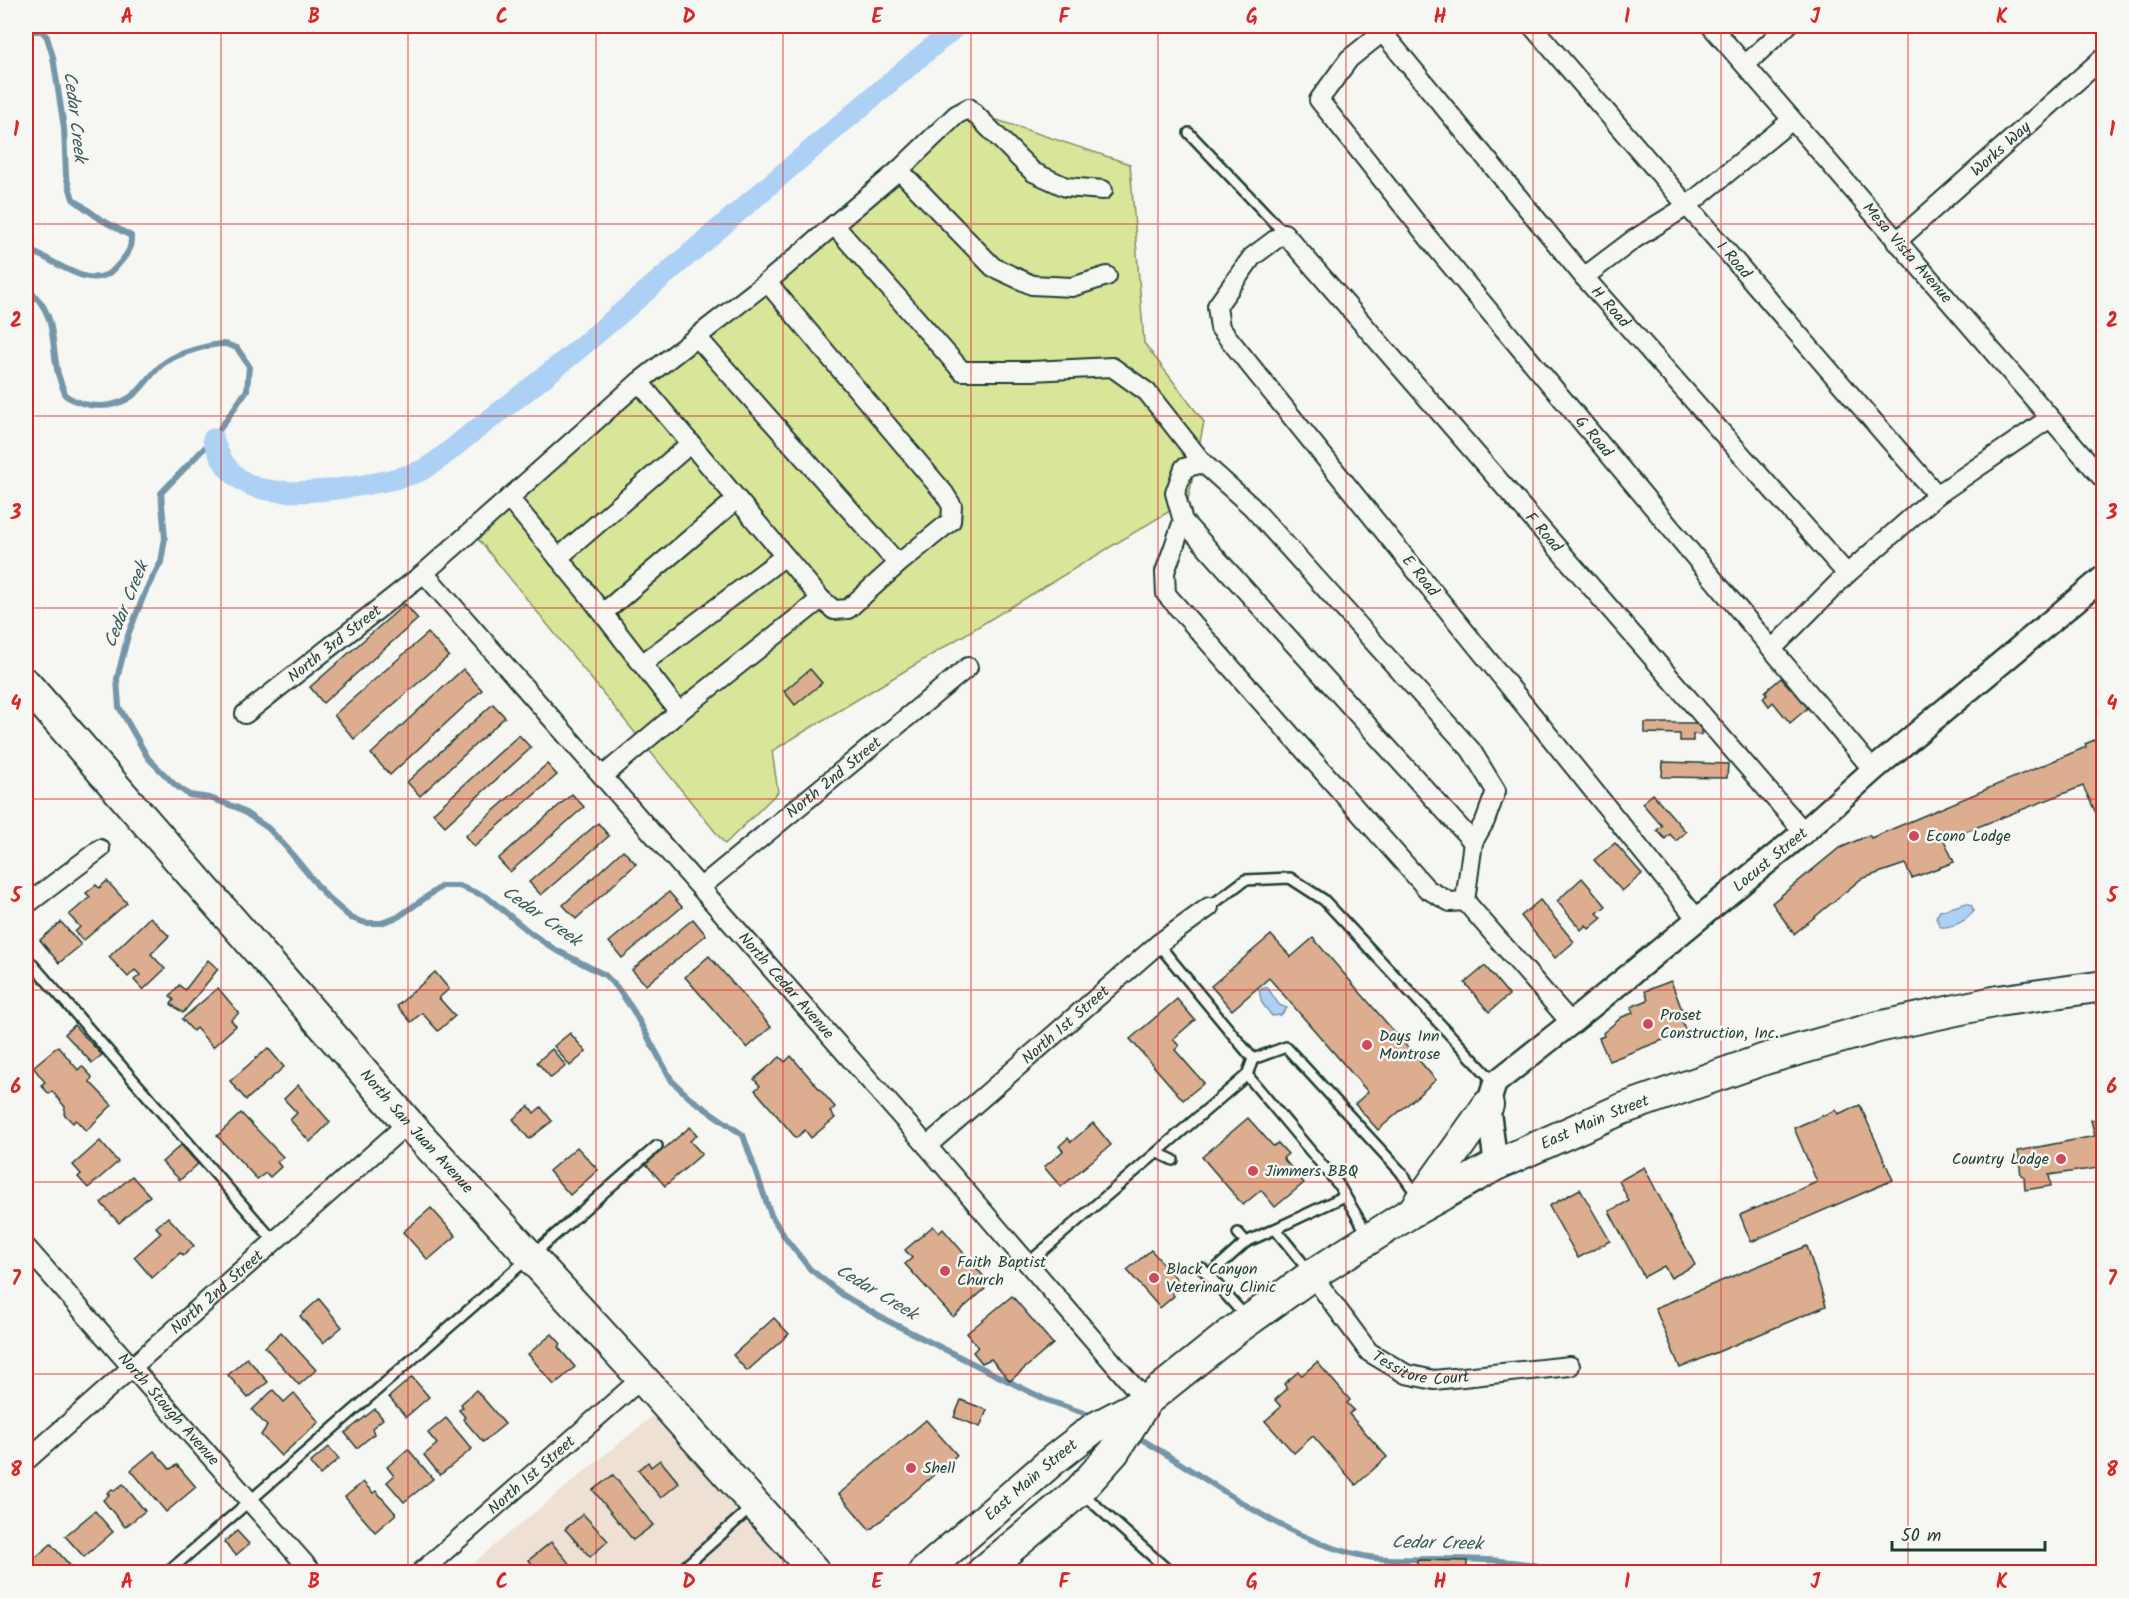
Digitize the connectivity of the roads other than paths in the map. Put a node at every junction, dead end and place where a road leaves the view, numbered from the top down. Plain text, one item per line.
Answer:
1 (1532, 26) edge
2 (1711, 26) edge
3 (1787, 26) edge
4 (1386, 29) edge
5 (2103, 57) edge
6 (1745, 66) junction
7 (1792, 120) junction
8 (1189, 133) dead end
9 (899, 170) junction
10 (1103, 190) dead end
11 (1687, 206) junction
12 (834, 225) junction
13 (1284, 233) junction
14 (1896, 242) junction
15 (1107, 276) dead end
16 (1584, 277) junction
17 (767, 282) junction
18 (697, 337) junction
19 (639, 382) junction
20 (2050, 418) junction
21 (691, 443) junction
22 (1203, 463) junction
23 (2103, 480) edge
24 (1937, 495) junction
25 (509, 498) junction
26 (737, 499) junction
27 (1183, 521) junction
28 (785, 556) junction
29 (558, 558) junction
30 (898, 564) junction
31 (424, 573) junction
32 (1847, 574) junction
33 (2103, 577) edge
34 (821, 599) junction
35 (603, 613) junction
36 (1772, 649) junction
37 (642, 664) junction
38 (968, 667) dead end
39 (26, 684) edge
40 (679, 712) junction
41 (245, 714) dead end
42 (1873, 770) junction
43 (603, 776) junction
44 (1804, 832) junction
45 (1473, 842) junction
46 (100, 849) dead end
47 (701, 887) junction
48 (1465, 901) junction
49 (26, 905) edge
50 (1209, 908) joint
51 (1697, 919) junction
52 (1158, 944) junction
53 (26, 957) edge
54 (2103, 986) edge
55 (1571, 1023) junction
56 (1253, 1059) junction
57 (1246, 1075) junction
58 (1491, 1094) junction
59 (408, 1123) junction
60 (657, 1146) dead end
61 (927, 1146) junction
62 (1158, 1153) junction
63 (1173, 1160) dead end
64 (1496, 1165) junction
65 (1136, 1171) junction
66 (1138, 1183) dead end
67 (1345, 1196) junction
68 (1415, 1207) junction
69 (1275, 1229) junction
70 (1238, 1233) dead end
71 (1370, 1239) junction
72 (274, 1241) junction
73 (1246, 1242) junction
74 (26, 1247) edge
75 (530, 1257) junction
76 (1027, 1264) junction
77 (1312, 1275) junction
78 (1249, 1320) junction
79 (132, 1366) junction
80 (1570, 1366) dead end
81 (642, 1378) junction
82 (1146, 1401) junction
83 (26, 1461) edge
84 (1079, 1491) junction
85 (250, 1502) junction
86 (754, 1505) junction
87 (168, 1572) edge
88 (312, 1572) edge
89 (421, 1572) edge
90 (678, 1572) edge
91 (815, 1572) edge
92 (924, 1572) edge
93 (982, 1572) edge
94 (1170, 1572) edge

1 - 11 street, I Road
2 - 6 street, Mesa Vista Avenue
3 - 6 street
4 - 16 street, H Road
4 - 36 street, G Road
5 - 14 street, Works Way
6 - 7 street, Mesa Vista Avenue
7 - 11 street
7 - 14 street, Mesa Vista Avenue
8 - 13 lane
9 - 10 street, North 3rd Street
9 - 12 street, North 3rd Street
9 - 15 street
11 - 16 street
11 - 24 street, I Road
12 - 17 street, North 3rd Street
12 - 22 street
13 - 44 street, F Road
13 - 51 street, E Road
14 - 20 street, Mesa Vista Avenue
16 - 32 street, H Road
17 - 18 street, North 3rd Street
17 - 30 street
18 - 19 street, North 3rd Street
18 - 30 street
19 - 21 street
19 - 25 street, North 3rd Street
20 - 23 street, Mesa Vista Avenue
20 - 24 street
21 - 26 street
21 - 29 street
22 - 27 street
22 - 45 street
24 - 32 street
25 - 29 street
25 - 31 street, North 3rd Street
26 - 28 street
26 - 35 street
27 - 45 street
27 - 48 street
28 - 34 street
28 - 37 street
29 - 35 street
30 - 34 street
31 - 41 street, North 3rd Street
31 - 43 street, North Cedar Avenue
32 - 36 street
33 - 42 street, Locust Street
34 - 40 street
35 - 37 street
36 - 42 street, G Road
37 - 40 street
38 - 47 street, North 2nd Street
39 - 59 highway, North San Juan Avenue
40 - 43 street
42 - 44 street, Locust Street
43 - 47 street, North Cedar Avenue
44 - 51 street, Locust Street
45 - 48 street
46 - 49 street
47 - 61 street, North Cedar Avenue
48 - 55 street
50 - 52 street, North 1st Street
50 - 58 lane
51 - 55 street, Locust Street
52 - 56 lane
52 - 61 street, North 1st Street
53 - 72 lane
54 - 64 highway, East Main Street
55 - 58 street, Locust Street
56 - 57 lane
56 - 68 lane
57 - 62 lane
57 - 67 lane
58 - 64 street
58 - 68 highway
59 - 72 street, North 2nd Street
59 - 75 highway, North San Juan Avenue
60 - 75 lane
61 - 76 street, North Cedar Avenue
62 - 63 lane
62 - 65 lane
64 - 68 highway, East Main Street
65 - 66 lane
65 - 76 lane
67 - 69 lane
67 - 71 lane
68 - 71 highway, East Main Street
69 - 73 lane
69 - 77 lane
70 - 73 lane
71 - 77 highway, East Main Street
72 - 79 street, North 2nd Street
73 - 78 lane
74 - 79 street, North Stough Avenue
75 - 81 highway, North San Juan Avenue
75 - 85 lane
76 - 82 street, North Cedar Avenue
77 - 78 highway, East Main Street
77 - 80 street, Tessitore Court
78 - 82 highway, East Main Street
79 - 83 street, North 2nd Street
79 - 85 street, North Stough Avenue
81 - 86 highway, North San Juan Avenue
81 - 89 street, North 1st Street
82 - 84 highway, East Main Street
82 - 92 highway, East Main Street
84 - 93 highway, East Main Street
84 - 94 lane
85 - 87 lane
85 - 88 street, North Stough Avenue
86 - 90 lane
86 - 91 highway, North San Juan Avenue

